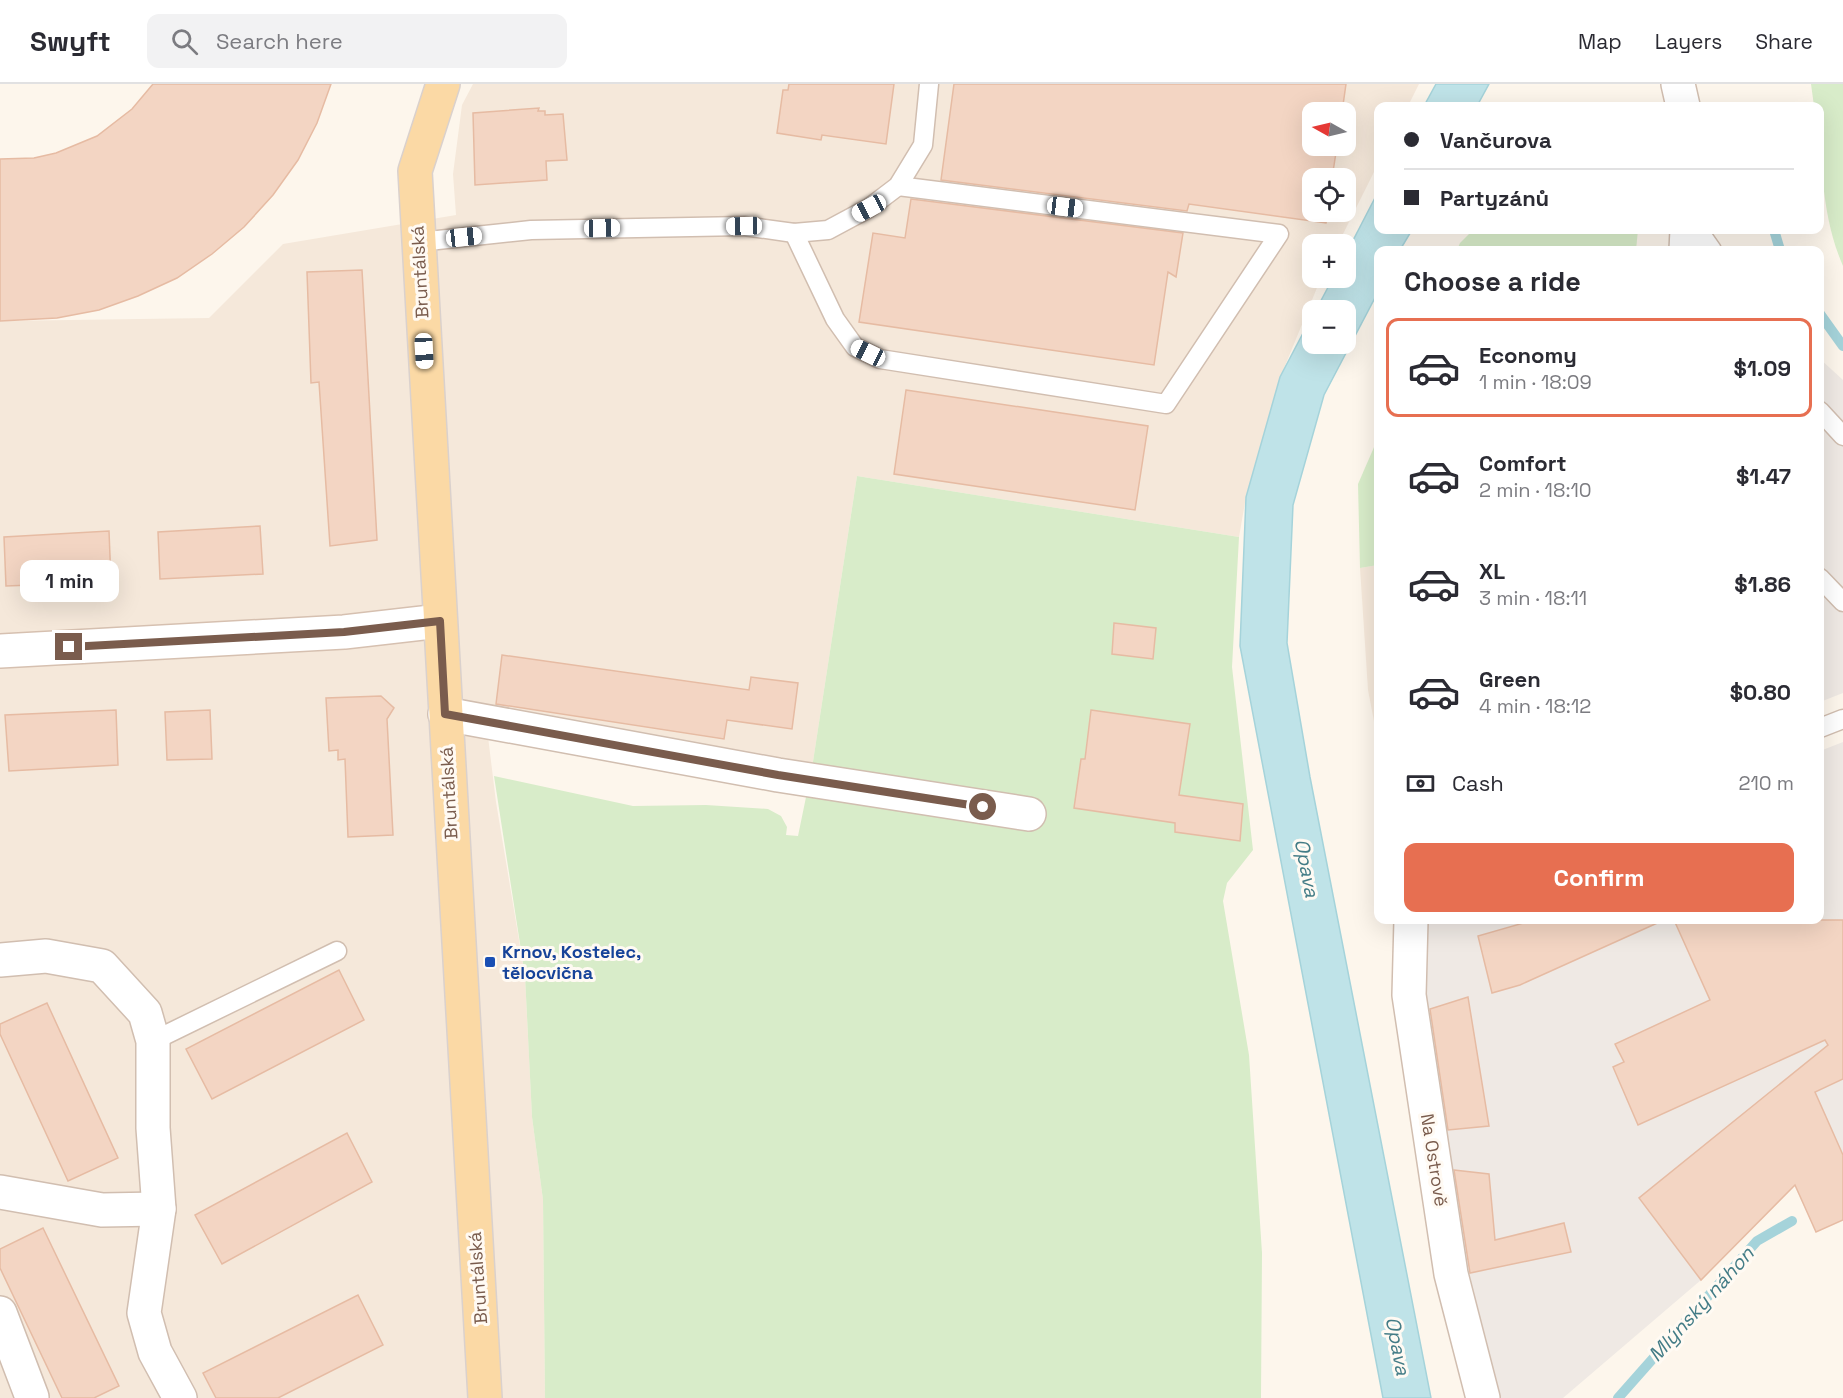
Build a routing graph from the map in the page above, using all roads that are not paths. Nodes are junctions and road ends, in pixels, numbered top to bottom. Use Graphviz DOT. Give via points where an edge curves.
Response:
graph roads {
  1 [pos="443,84"];
  2 [pos="929,84"];
  3 [pos="1678,84"];
  4 [pos="1682,102"];
  5 [pos="898,186"];
  6 [pos="794,233"];
  7 [pos="419,242"];
  8 [pos="1824,415"];
  9 [pos="1843,436"];
  10 [pos="1824,582"];
  11 [pos="1843,602"];
  12 [pos="440,621"];
  13 [pos="0,651"];
  14 [pos="445,714"];
  15 [pos="1843,719"];
  16 [pos="1824,726"];
  17 [pos="1029,814"];
  18 [pos="1411,924"];
  19 [pos="337,951"];
  20 [pos="0,960"];
  21 [pos="153,1041"];
  22 [pos="0,1192"];
  23 [pos="159,1209"];
  24 [pos="0,1313"];
  25 [pos="32,1397"];
  26 [pos="180,1398"];
  27 [pos="485,1398"];
  28 [pos="1483,1398"];
  1 -- 7 [label="main road, Bruntálská" via="415,171"];
  2 -- 5 [label="lane" via="923,145"];
  3 -- 4 [label="street"];
  5 -- 6 [label="lane" via="869,208 828,230"];
  5 -- 6 [label="lane" via="1279,234 1166,404 880,359 855,347 835,319"];
  6 -- 7 [label="lane" via="744,226 543,230"];
  7 -- 12 [label="main road, Bruntálská"];
  8 -- 9 [label="lane"];
  10 -- 11 [label="lane"];
  12 -- 13 [label="street" via="344,632"];
  12 -- 14 [label="main road, Bruntálská"];
  14 -- 17 [label="street" via="778,775"];
  14 -- 27 [label="main road, Bruntálská"];
  15 -- 16 [label="lane"];
  18 -- 28 [label="street, Na Ostrově" via="1408,995 1451,1274"];
  19 -- 21 [label="lane"];
  20 -- 21 [label="street" via="46,956 102,966 145,1013"];
  21 -- 23 [label="street" via="153,1128"];
  22 -- 23 [label="street" via="102,1210"];
  23 -- 26 [label="street" via="144,1313 155,1352"];
  24 -- 25 [label="street"];
}
